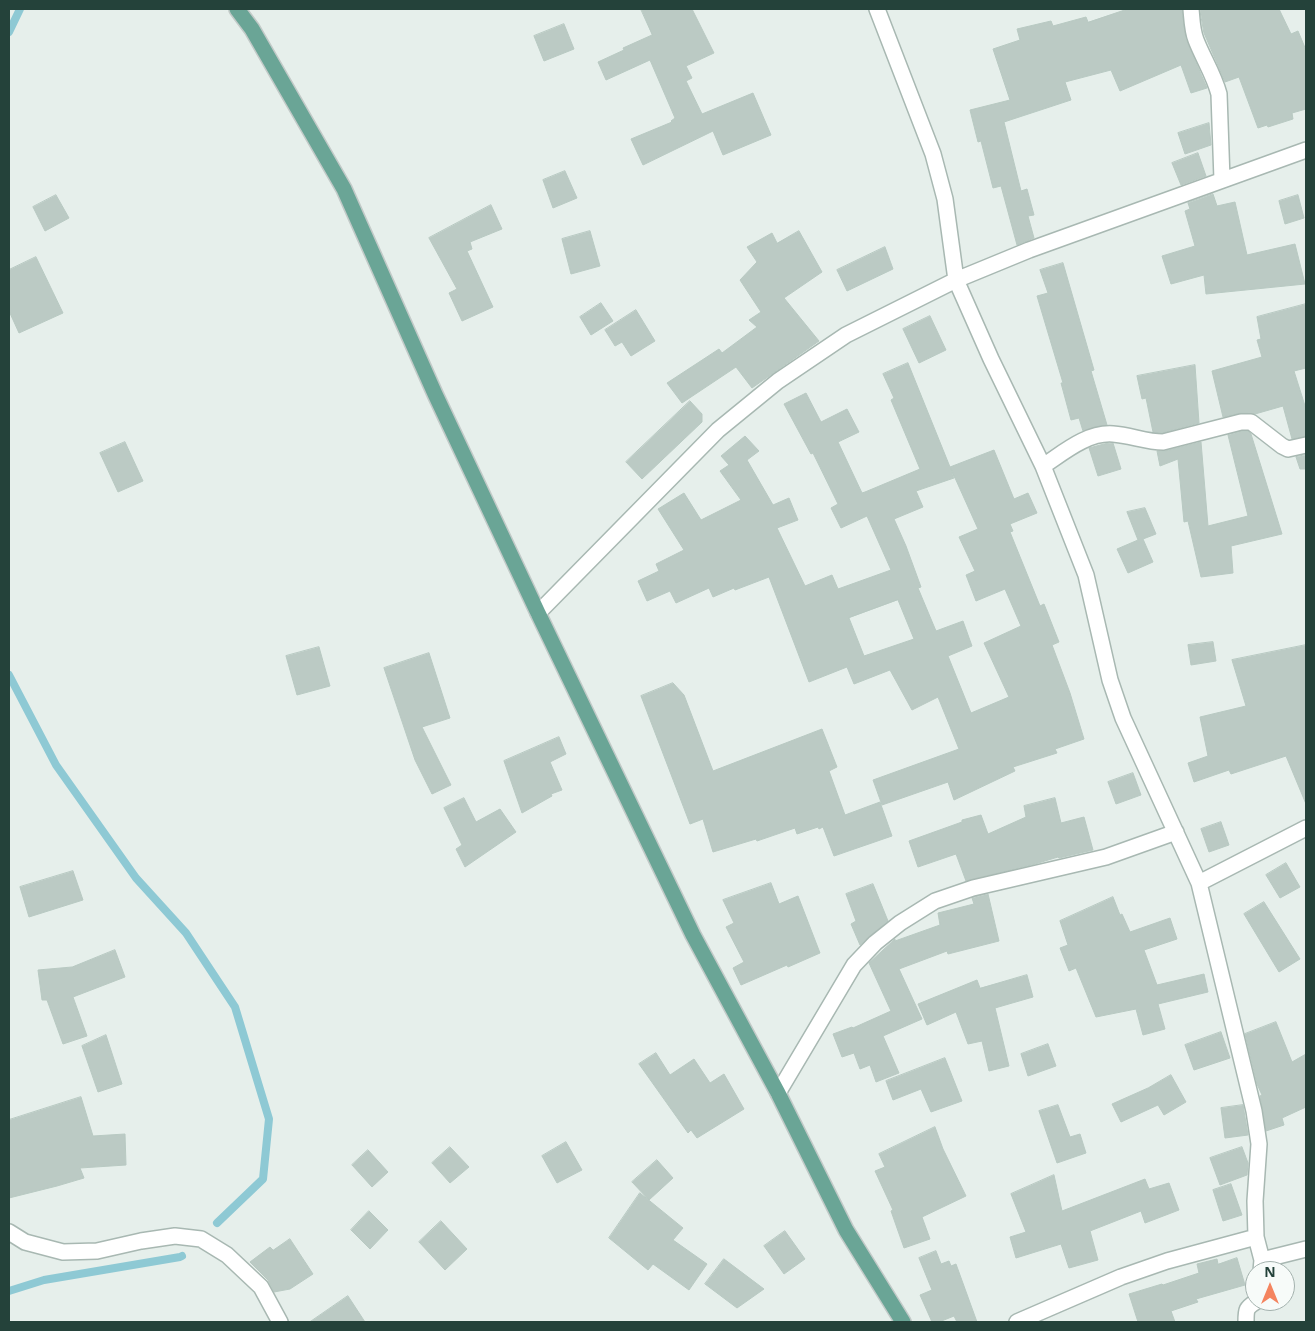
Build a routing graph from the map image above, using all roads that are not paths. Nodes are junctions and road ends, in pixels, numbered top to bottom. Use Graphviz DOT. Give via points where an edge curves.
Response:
graph roads {
  1 [pos="237,9"];
  2 [pos="877,9"];
  3 [pos="1191,9"];
  4 [pos="1306,150"];
  5 [pos="1222,180"];
  6 [pos="956,280"];
  7 [pos="1306,445"];
  8 [pos="1043,466"];
  9 [pos="538,613"];
  10 [pos="1306,828"];
  11 [pos="1176,832"];
  12 [pos="1199,883"];
  13 [pos="778,1093"];
  14 [pos="9,1232"];
  15 [pos="1256,1236"];
  16 [pos="1306,1249"];
  17 [pos="1260,1261"];
  18 [pos="1274,1261"];
  19 [pos="280,1322"];
  20 [pos="903,1322"];
  21 [pos="1017,1322"];
  1 -- 9 [label="main road" via="252,29 344,189 435,394"];
  2 -- 6 [label="street" via="933,154 945,199"];
  3 -- 5 [label="street" via="1196,40 1219,94"];
  4 -- 5 [label="street"];
  5 -- 6 [label="street"];
  6 -- 8 [label="street"];
  6 -- 9 [label="street" via="846,335 771,387 718,430"];
  7 -- 8 [label="street" via="1288,449 1251,422 1241,422 1163,442 1112,434 1093,437"];
  8 -- 11 [label="street" via="1086,575 1110,680 1123,718"];
  9 -- 13 [label="main road" via="693,936"];
  10 -- 12 [label="street"];
  11 -- 12 [label="street"];
  11 -- 13 [label="street" via="1106,857 973,888 936,901 900,923 854,965"];
  12 -- 15 [label="street" via="1254,1111 1259,1144"];
  13 -- 20 [label="main road" via="846,1230"];
  14 -- 19 [label="street" via="25,1242 63,1252 97,1251 175,1236 201,1239 227,1255 261,1287"];
  15 -- 17 [label="street"];
  15 -- 21 [label="street" via="1121,1277"];
  16 -- 18 [label="street"];
}
